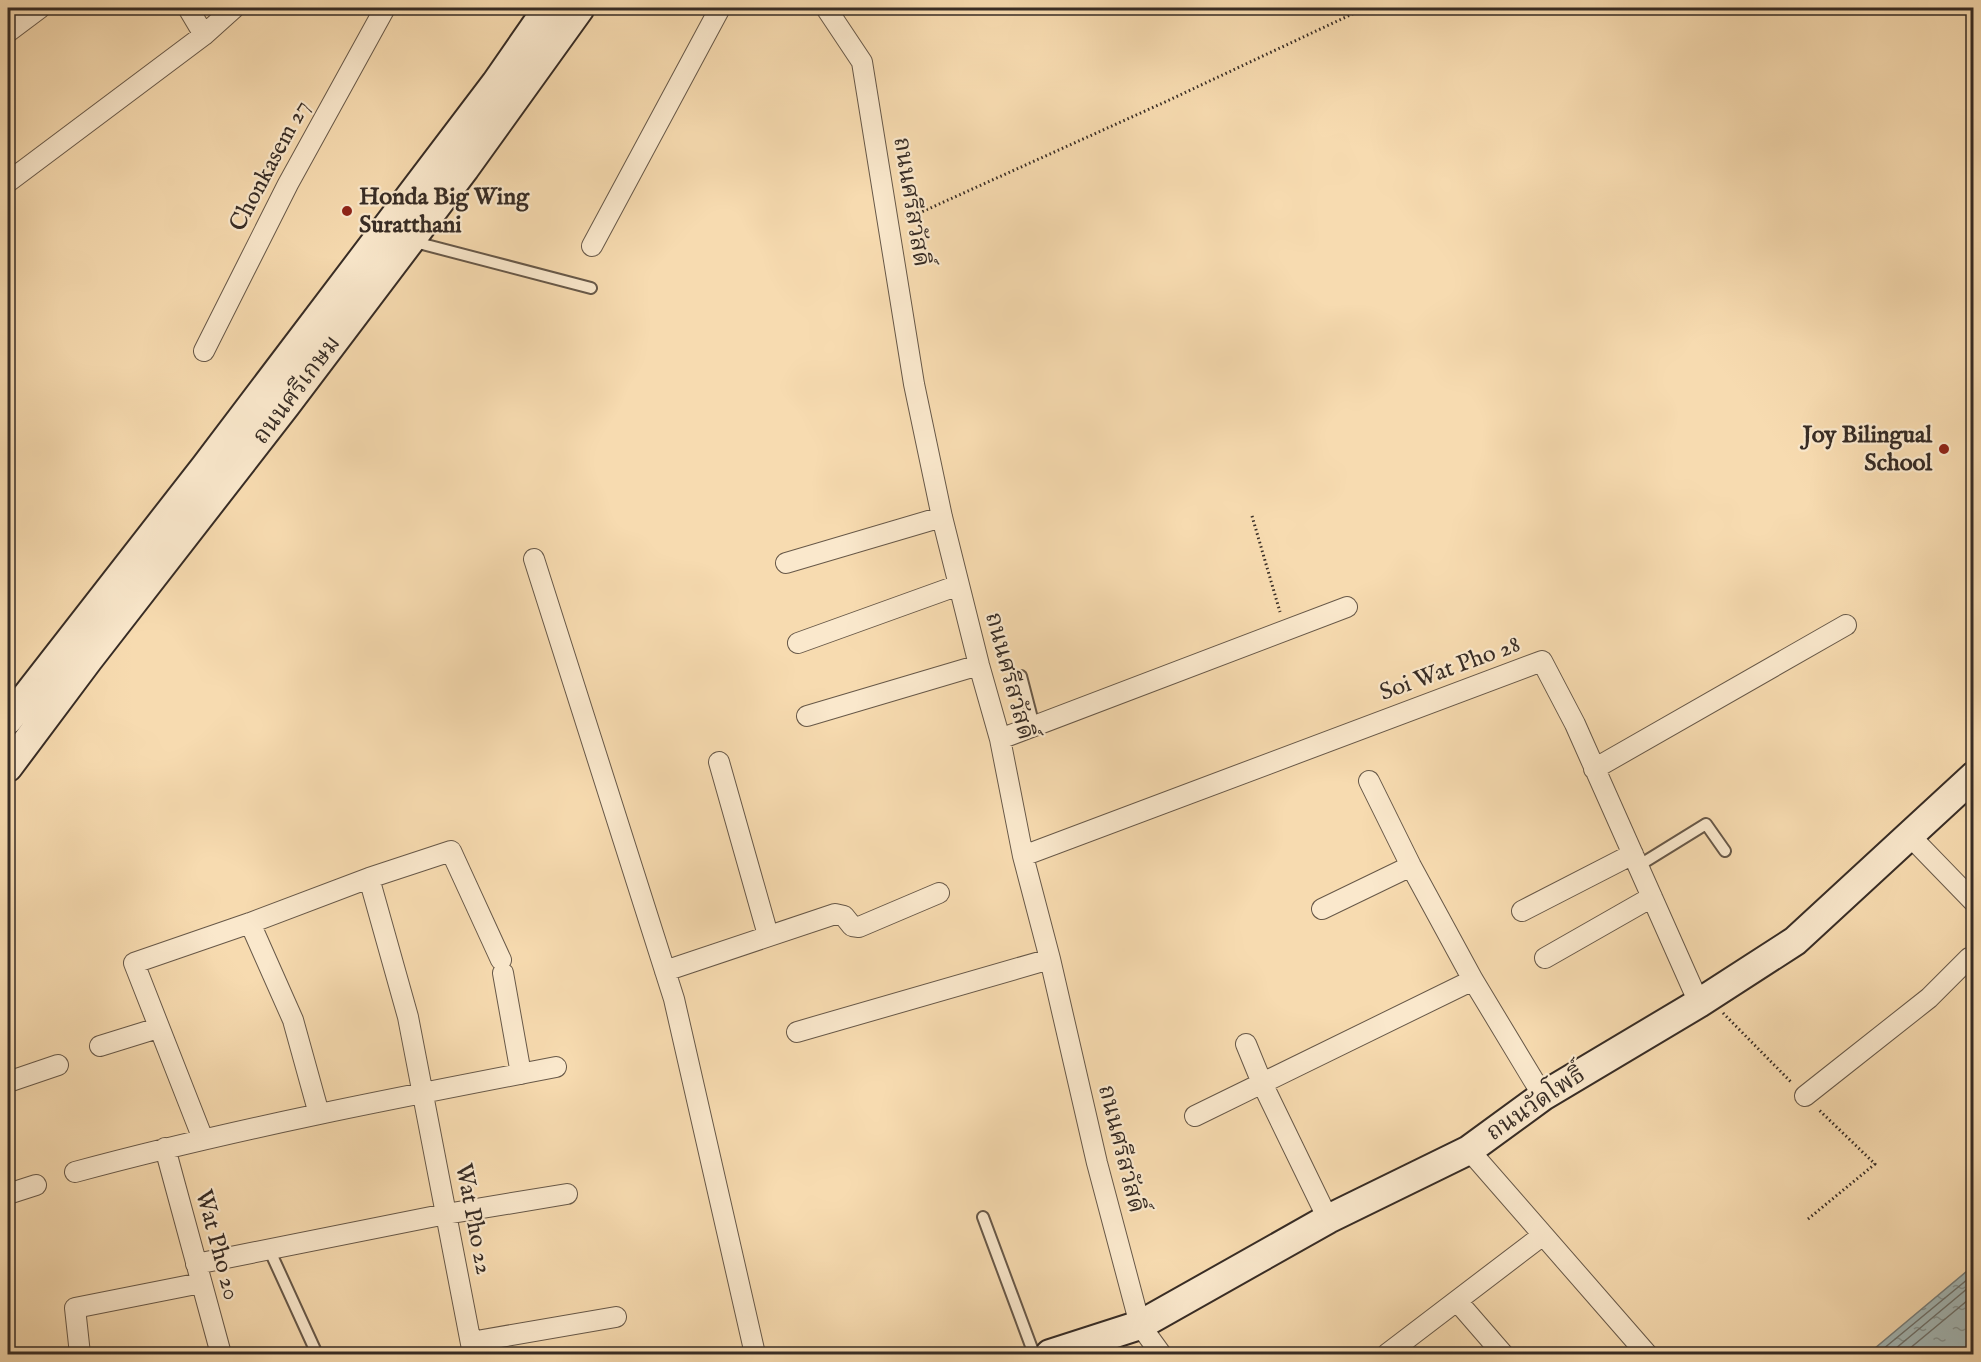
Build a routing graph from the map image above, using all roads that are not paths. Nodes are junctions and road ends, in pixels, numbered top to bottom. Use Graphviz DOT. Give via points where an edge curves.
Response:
graph roads {
  1 [pos="40,8"];
  2 [pos="188,8"];
  3 [pos="234,8"];
  4 [pos="385,8"];
  5 [pos="548,8"];
  6 [pos="580,8"];
  7 [pos="720,8"];
  8 [pos="826,8"];
  9 [pos="8,32"];
  10 [pos="204,35"];
  11 [pos="8,182"];
  12 [pos="410,241"];
  13 [pos="592,246"];
  14 [pos="591,288"];
  15 [pos="204,351"];
  16 [pos="275,397"];
  17 [pos="942,517"];
  18 [pos="534,559"];
  19 [pos="786,563"];
  20 [pos="959,585"];
  21 [pos="1347,607"];
  22 [pos="1845,625"];
  23 [pos="798,643"];
  24 [pos="979,665"];
  25 [pos="1021,676"];
  26 [pos="807,716"];
  27 [pos="8,720"];
  28 [pos="1034,726"];
  29 [pos="1000,739"];
  30 [pos="719,762"];
  31 [pos="8,767"];
  32 [pos="1594,769"];
  33 [pos="1974,776"];
  34 [pos="1369,782"];
  35 [pos="1910,836"];
  36 [pos="1725,851"];
  37 [pos="1023,856"];
  38 [pos="1636,860"];
  39 [pos="1411,866"];
  40 [pos="369,878"];
  41 [pos="939,893"];
  42 [pos="1652,897"];
  43 [pos="1974,902"];
  44 [pos="1322,909"];
  45 [pos="1522,911"];
  46 [pos="250,923"];
  47 [pos="768,935"];
  48 [pos="1545,958"];
  49 [pos="1969,958"];
  50 [pos="1050,959"];
  51 [pos="665,971"];
  52 [pos="1473,980"];
  53 [pos="1699,1003"];
  54 [pos="158,1028"];
  55 [pos="797,1032"];
  56 [pos="1246,1044"];
  57 [pos="100,1046"];
  58 [pos="58,1065"];
  59 [pos="556,1067"];
  60 [pos="521,1074"];
  61 [pos="8,1082"];
  62 [pos="1262,1083"];
  63 [pos="422,1092"];
  64 [pos="1543,1096"];
  65 [pos="1805,1096"];
  66 [pos="319,1114"];
  67 [pos="1195,1116"];
  68 [pos="203,1139"];
  69 [pos="165,1148"];
  70 [pos="1469,1150"];
  71 [pos="75,1172"];
  72 [pos="36,1185"];
  73 [pos="8,1194"];
  74 [pos="567,1194"];
  75 [pos="446,1214"];
  76 [pos="983,1217"];
  77 [pos="1328,1220"];
  78 [pos="1543,1235"];
  79 [pos="269,1249"];
  80 [pos="196,1264"];
  81 [pos="201,1283"];
  82 [pos="1456,1301"];
  83 [pos="616,1317"];
  84 [pos="1140,1325"];
  85 [pos="472,1348"];
  86 [pos="80,1354"];
  87 [pos="220,1354"];
  88 [pos="317,1354"];
  89 [pos="755,1354"];
  90 [pos="1034,1354"];
  91 [pos="1050,1354"];
  92 [pos="1161,1354"];
  93 [pos="1387,1354"];
  94 [pos="1503,1354"];
  95 [pos="1647,1354"];
  1 -- 9 [label="street"];
  2 -- 10 [label="street"];
  3 -- 10 [label="street"];
  4 -- 15 [label="street, Chonkasem 27" via="288,184"];
  5 -- 16 [label="main road, ถนนศรีเกษม"];
  6 -- 12 [label="main road, ถนนศรีเกษม"];
  7 -- 13 [label="street"];
  8 -- 17 [label="street, ถนนศรีสวัสดิ์" via="862,62 914,384"];
  10 -- 11 [label="street"];
  12 -- 14 [label="lane"];
  12 -- 16 [label="main road, ถนนศรีเกษม"];
  16 -- 27 [label="main road, ถนนศรีเกษม"];
  16 -- 31 [label="main road, ถนนศรีเกษม"];
  17 -- 19 [label="street"];
  17 -- 20 [label="street, ถนนศรีสวัสดิ์"];
  18 -- 51 [label="street"];
  20 -- 23 [label="street"];
  20 -- 24 [label="street, ถนนศรีสวัสดิ์"];
  21 -- 28 [label="street"];
  22 -- 32 [label="street"];
  24 -- 26 [label="street"];
  24 -- 29 [label="street, ถนนศรีสวัสดิ์"];
  25 -- 28 [label="lane"];
  28 -- 29 [label="street"];
  29 -- 37 [label="street, ถนนศรีสวัสดิ์"];
  30 -- 47 [label="street"];
  32 -- 37 [label="street, Soi Wat Pho 28" via="1542,662"];
  32 -- 38 [label="street, Soi Wat Pho 28"];
  33 -- 35 [label="main road, ถนนวัดโพธิ์"];
  34 -- 39 [label="street"];
  35 -- 43 [label="street"];
  35 -- 53 [label="main road, ถนนวัดโพธิ์" via="1795,941"];
  36 -- 38 [label="lane" via="1707,824"];
  37 -- 50 [label="street, ถนนศรีสวัสดิ์"];
  38 -- 42 [label="street, Soi Wat Pho 28"];
  38 -- 45 [label="street"];
  39 -- 44 [label="street"];
  39 -- 52 [label="street"];
  40 -- 46 [label="street"];
  40 -- 60 [label="street" via="452,851 502,967"];
  40 -- 63 [label="street, Wat Pho 22" via="408,1017"];
  41 -- 47 [label="street" via="859,927 835,914"];
  42 -- 48 [label="street"];
  42 -- 53 [label="street, Soi Wat Pho 28"];
  46 -- 54 [label="street" via="134,963"];
  46 -- 66 [label="street" via="292,1020"];
  47 -- 51 [label="street"];
  49 -- 65 [label="street" via="1929,998"];
  50 -- 55 [label="street"];
  50 -- 84 [label="street, ถนนศรีสวัสดิ์" via="1097,1163"];
  51 -- 89 [label="street"];
  52 -- 62 [label="street"];
  52 -- 64 [label="street"];
  53 -- 64 [label="main road, ถนนวัดโพธิ์"];
  54 -- 57 [label="street"];
  54 -- 68 [label="street"];
  56 -- 62 [label="street"];
  58 -- 61 [label="street"];
  59 -- 60 [label="street"];
  60 -- 63 [label="street"];
  62 -- 67 [label="street"];
  62 -- 77 [label="street"];
  63 -- 66 [label="street"];
  63 -- 75 [label="street, Wat Pho 22"];
  64 -- 70 [label="main road, ถนนวัดโพธิ์"];
  66 -- 68 [label="street"];
  68 -- 69 [label="street"];
  69 -- 71 [label="street"];
  69 -- 80 [label="street, Wat Pho 20"];
  70 -- 77 [label="main road, ถนนวัดโพธิ์"];
  70 -- 78 [label="street"];
  72 -- 73 [label="street"];
  74 -- 75 [label="street"];
  75 -- 79 [label="street"];
  75 -- 85 [label="street, Wat Pho 22"];
  76 -- 90 [label="lane"];
  77 -- 84 [label="main road, ถนนวัดโพธิ์"];
  78 -- 82 [label="street"];
  78 -- 95 [label="street"];
  79 -- 80 [label="street"];
  79 -- 88 [label="lane"];
  80 -- 81 [label="street, Wat Pho 20"];
  81 -- 86 [label="street" via="75,1308"];
  81 -- 87 [label="street, Wat Pho 20"];
  82 -- 93 [label="street"];
  82 -- 94 [label="street"];
  83 -- 85 [label="street"];
  84 -- 91 [label="main road, ถนนวัดโพธิ์"];
  84 -- 92 [label="street, ถนนศรีสวัสดิ์"];
}
